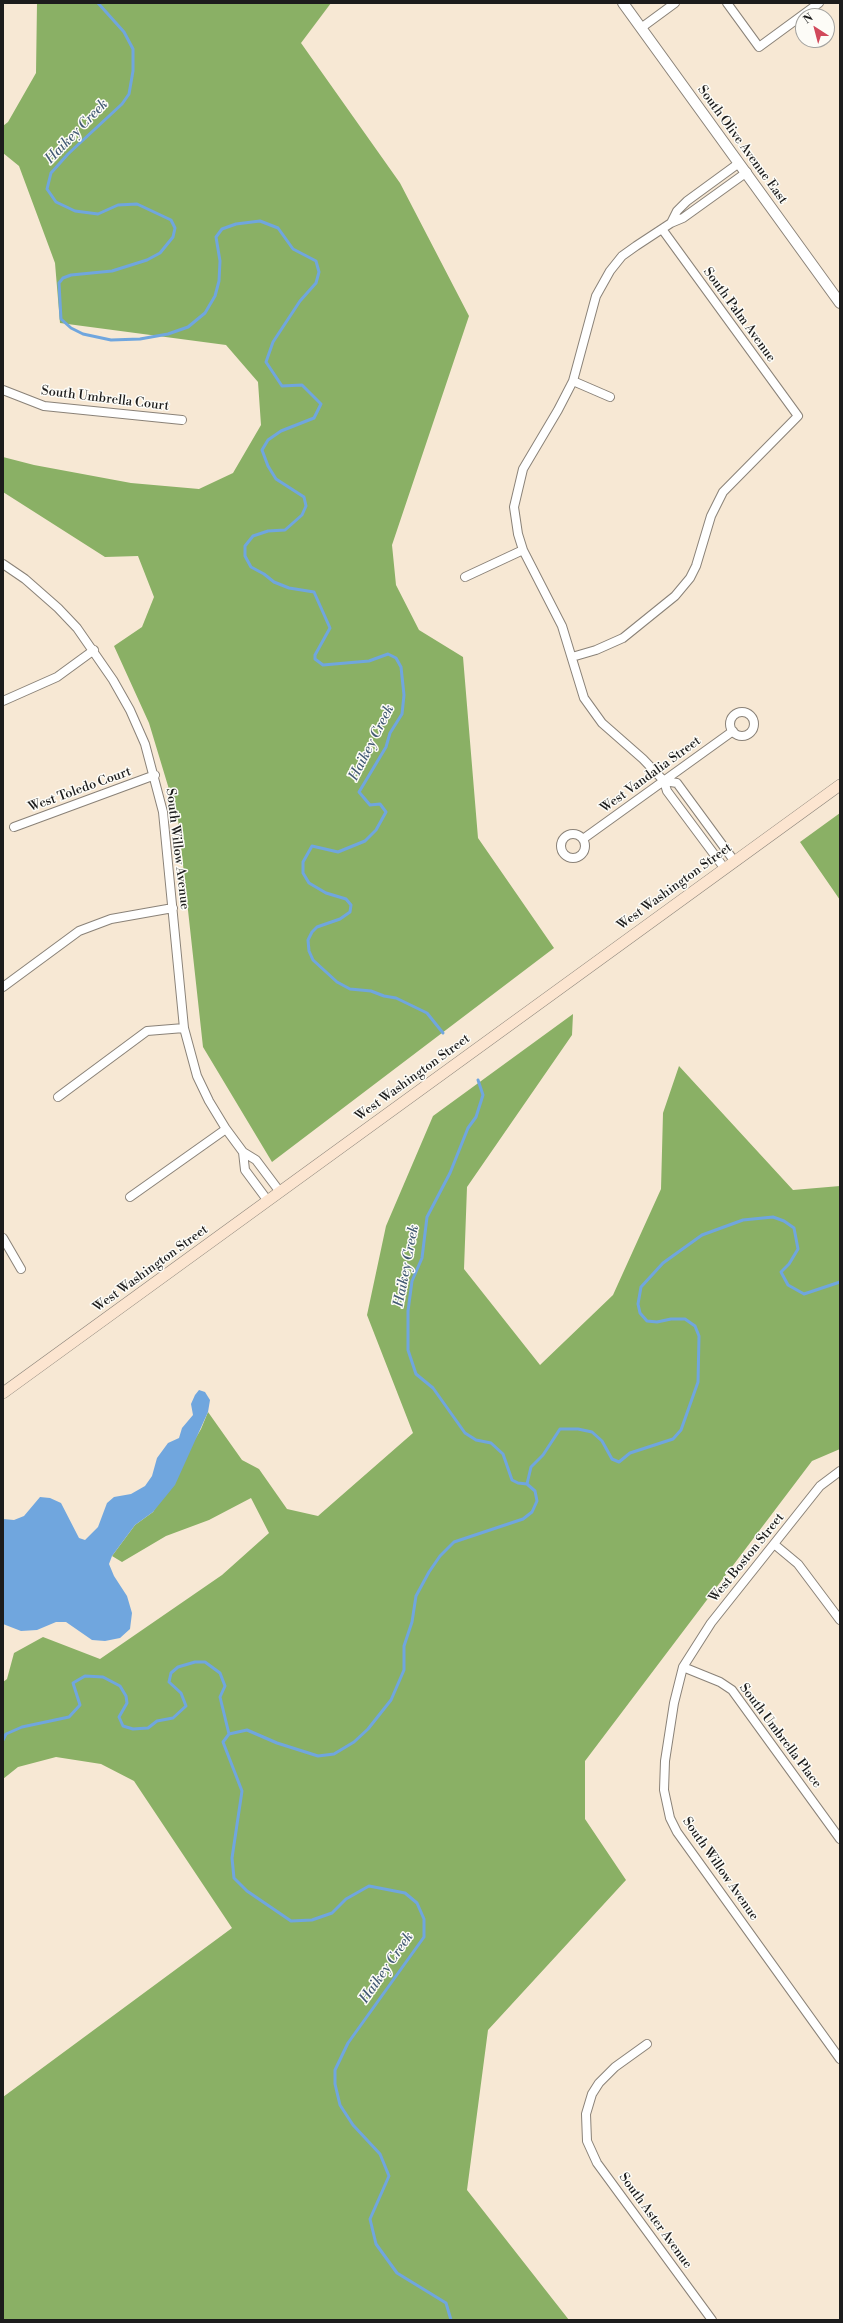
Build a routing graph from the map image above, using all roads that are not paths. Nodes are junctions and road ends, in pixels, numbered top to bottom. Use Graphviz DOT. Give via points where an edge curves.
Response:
graph roads {
  1 [pos="623,3"];
  2 [pos="675,3"];
  3 [pos="727,3"];
  4 [pos="819,3"];
  5 [pos="641,28"];
  6 [pos="739,163"];
  7 [pos="747,172"];
  8 [pos="671,223"];
  9 [pos="662,229"];
  10 [pos="840,303"];
  11 [pos="572,381"];
  12 [pos="3,390"];
  13 [pos="610,397"];
  14 [pos="182,420"];
  15 [pos="524,550"];
  16 [pos="3,564"];
  17 [pos="465,577"];
  18 [pos="94,650"];
  19 [pos="572,657"];
  20 [pos="3,701"];
  21 [pos="733,731"];
  22 [pos="155,776"];
  23 [pos="664,781"];
  24 [pos="840,785"];
  25 [pos="14,827"];
  26 [pos="583,839"];
  27 [pos="735,862"];
  28 [pos="725,868"];
  29 [pos="173,908"];
  30 [pos="3,986"];
  31 [pos="184,1028"];
  32 [pos="58,1097"];
  33 [pos="226,1129"];
  34 [pos="243,1152"];
  35 [pos="280,1192"];
  36 [pos="130,1197"];
  37 [pos="268,1201"];
  38 [pos="3,1238"];
  39 [pos="21,1270"];
  40 [pos="3,1393"];
  41 [pos="840,1471"];
  42 [pos="774,1544"];
  43 [pos="840,1620"];
  44 [pos="683,1668"];
  45 [pos="840,1839"];
  46 [pos="647,2044"];
  47 [pos="840,2059"];
  48 [pos="712,2320"];
  1 -- 5 [label="street, South Olive Avenue East"];
  2 -- 5 [label="street"];
  3 -- 4 [label="street" via="759,47"];
  5 -- 6 [label="street, South Olive Avenue East"];
  6 -- 7 [label="street, South Olive Avenue East"];
  6 -- 8 [label="street" via="687,201 677,211"];
  7 -- 8 [label="street" via="683,218"];
  7 -- 10 [label="street, South Olive Avenue East"];
  8 -- 9 [label="street"];
  9 -- 11 [label="street" via="622,256 603,281 596,296"];
  9 -- 19 [label="street, South Palm Avenue" via="798,416 723,492 711,516 696,566 675,596 623,638"];
  11 -- 13 [label="street"];
  11 -- 15 [label="street" via="558,410 530,455 518,482 514,507 518,534"];
  12 -- 14 [label="street, South Umbrella Court" via="44,406"];
  15 -- 17 [label="street"];
  15 -- 19 [label="street" via="555,609"];
  16 -- 18 [label="street, South Willow Avenue" via="25,579 58,608"];
  18 -- 20 [label="street" via="57,677"];
  18 -- 22 [label="street, South Willow Avenue" via="130,710"];
  19 -- 23 [label="street" via="584,698 602,723"];
  21 -- 23 [label="street, West Vandalia Street"];
  22 -- 25 [label="street, West Toledo Court"];
  22 -- 29 [label="street, South Willow Avenue" via="163,812"];
  23 -- 26 [label="street, West Vandalia Street"];
  23 -- 27 [label="street" via="677,783"];
  23 -- 28 [label="street" via="667,791"];
  24 -- 27 [label="main road, West Washington Street"];
  27 -- 28 [label="main road, West Washington Street"];
  28 -- 35 [label="main road, West Washington Street"];
  29 -- 30 [label="street" via="111,919 79,931"];
  29 -- 31 [label="street, South Willow Avenue"];
  31 -- 32 [label="street" via="147,1031"];
  31 -- 33 [label="street, South Willow Avenue" via="197,1076"];
  33 -- 34 [label="street, South Willow Avenue"];
  33 -- 36 [label="street"];
  34 -- 35 [label="street, South Willow Avenue" via="256,1160"];
  34 -- 37 [label="street, South Willow Avenue" via="245,1170"];
  35 -- 37 [label="main road, West Washington Street"];
  37 -- 40 [label="main road, West Washington Street"];
  38 -- 39 [label="street"];
  41 -- 42 [label="street, West Boston Street" via="820,1486"];
  42 -- 43 [label="street" via="798,1564"];
  42 -- 44 [label="street, West Boston Street" via="711,1623"];
  44 -- 45 [label="street, South Umbrella Place" via="720,1682 732,1690"];
  44 -- 47 [label="street, South Willow Avenue" via="674,1703 664,1776 670,1818 677,1832"];
  46 -- 48 [label="street, South Aster Avenue" via="615,2067 599,2083 588,2105 586,2132 597,2163"];
}
